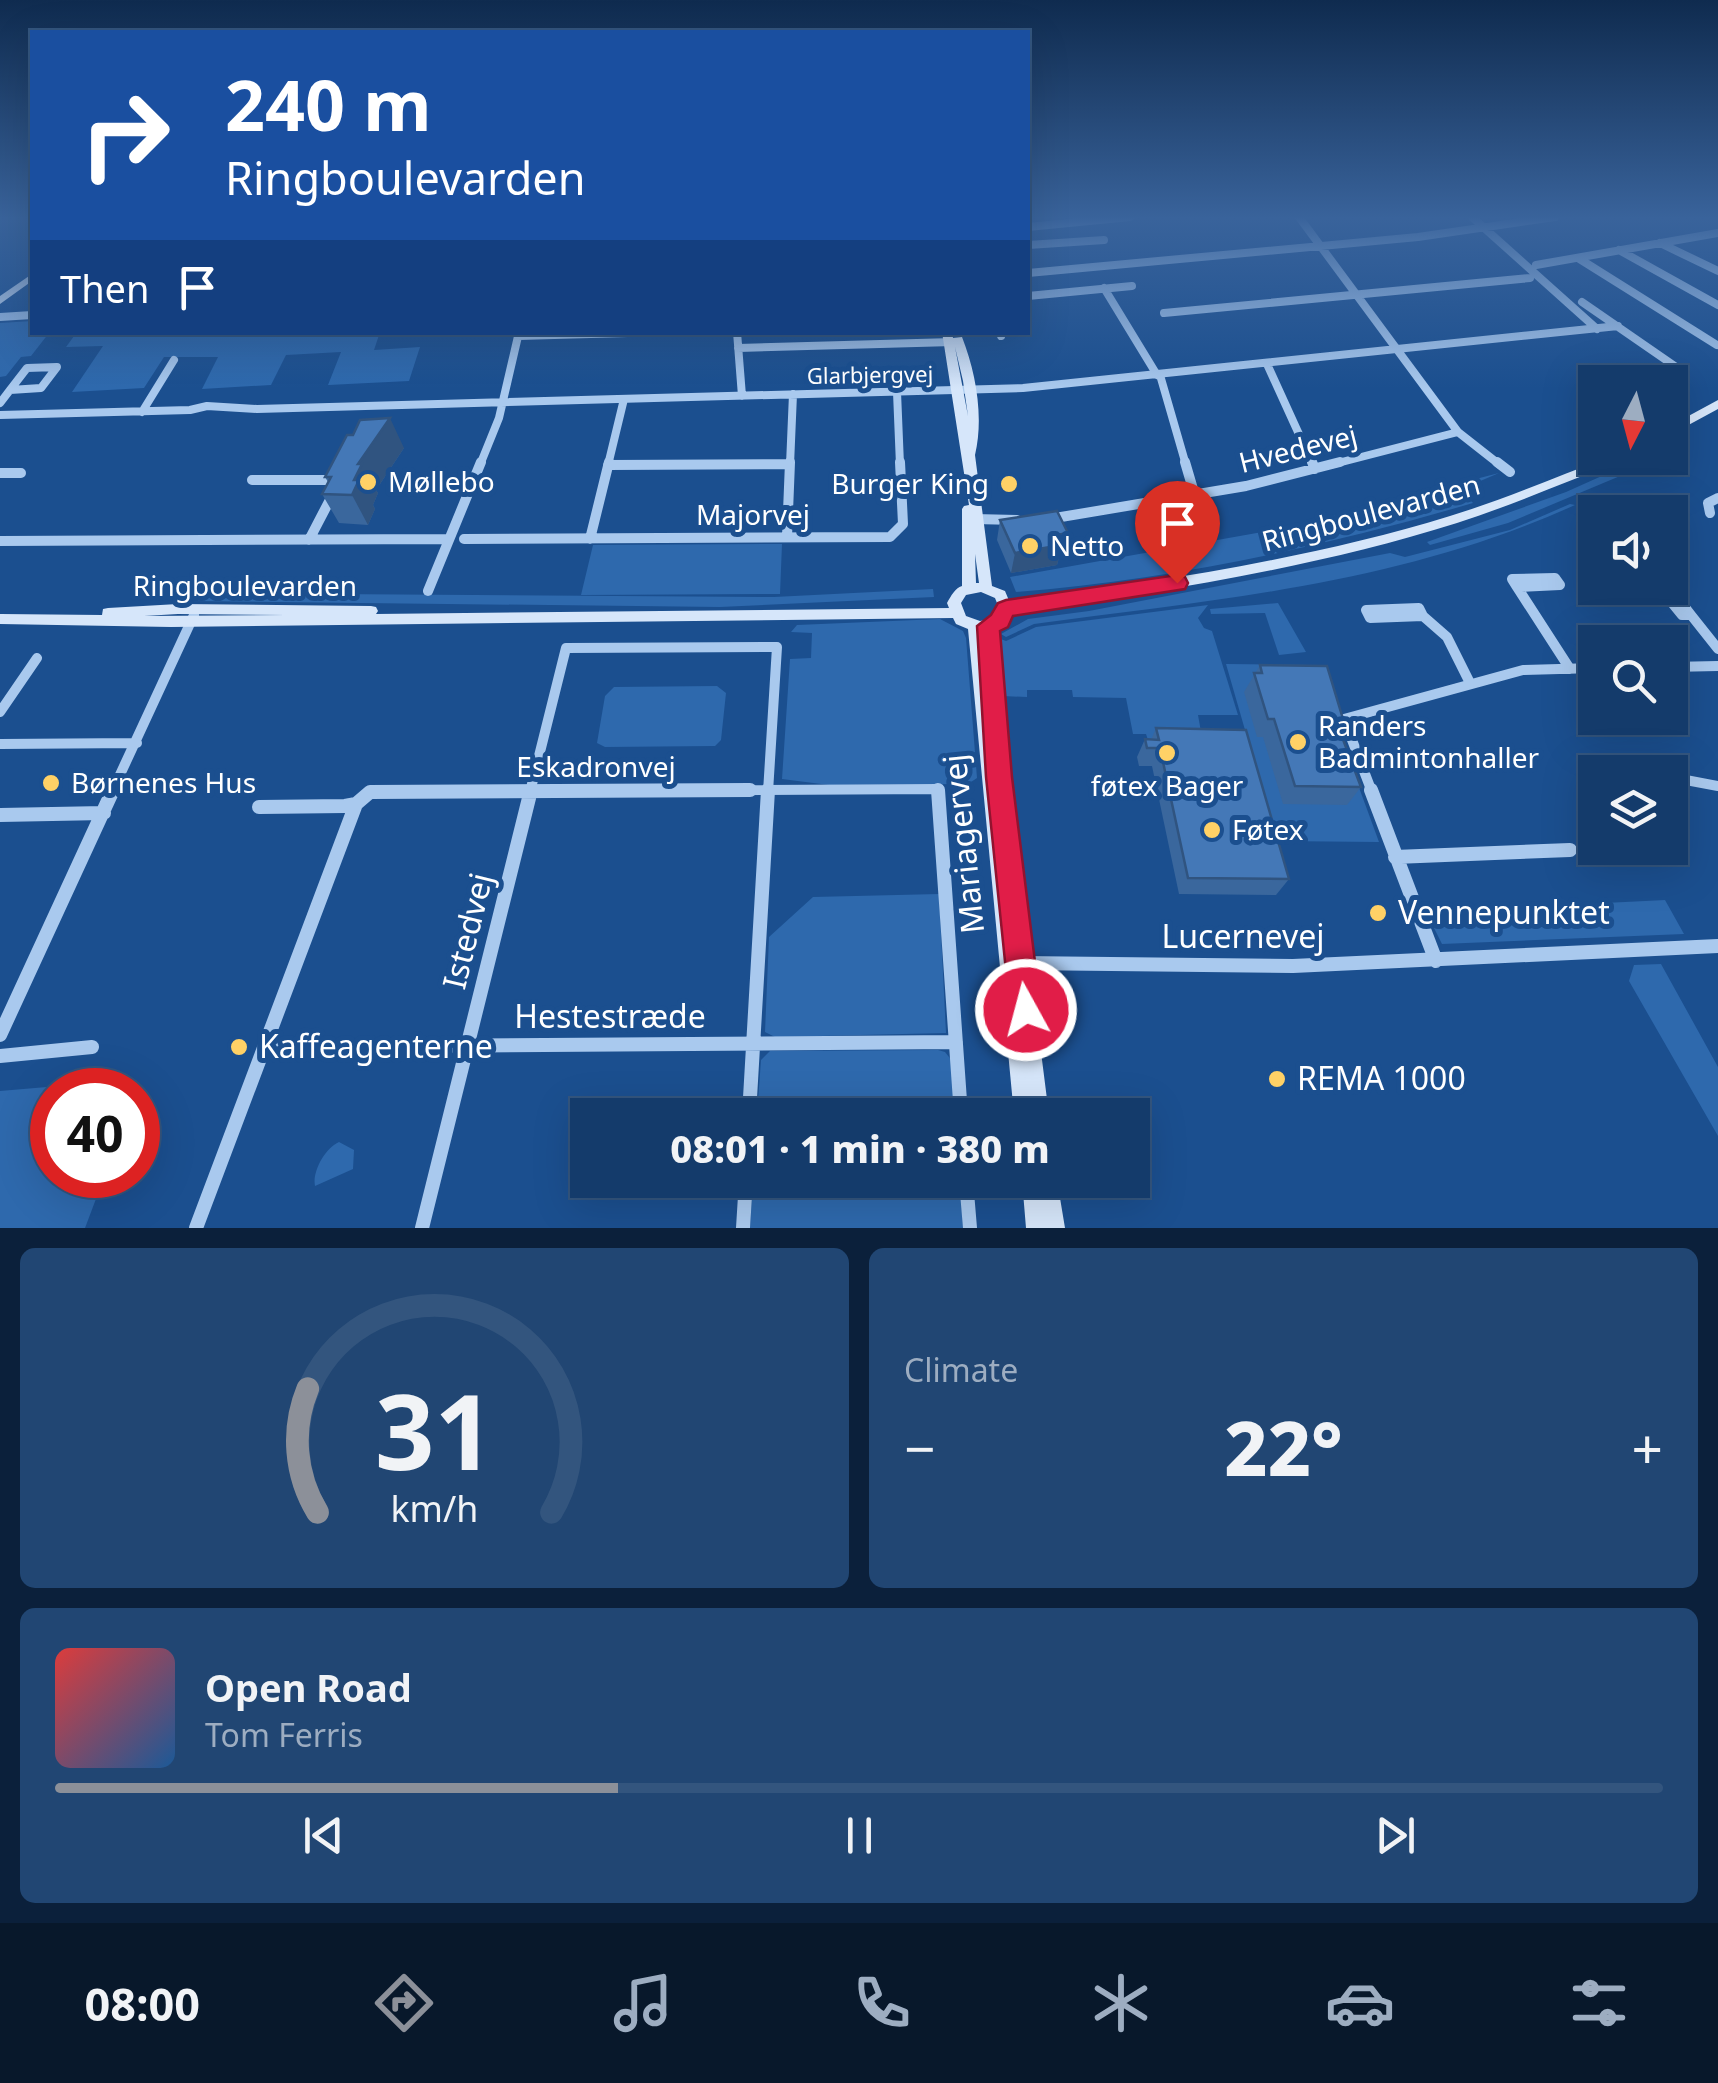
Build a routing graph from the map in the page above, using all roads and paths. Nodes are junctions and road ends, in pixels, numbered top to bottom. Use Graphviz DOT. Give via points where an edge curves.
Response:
graph roads {
  1 [pos="1342,274"];
  2 [pos="1536,274"];
  3 [pos="1603,274"];
  4 [pos="1663,274"];
  5 [pos="30,278"];
  6 [pos="1530,278"];
  7 [pos="1132,286"];
  8 [pos="1104,288"];
  9 [pos="1356,294"];
  10 [pos="1030,296"];
  11 [pos="0,301"];
  12 [pos="1582,302"];
  13 [pos="1718,305"];
  14 [pos="1164,313"];
  15 [pos="30,315"];
  16 [pos="0,317"];
  17 [pos="1618,326"];
  18 [pos="1598,329"];
  19 [pos="519,335"];
  20 [pos="737,335"];
  21 [pos="953,337"];
  22 [pos="1717,345"];
  23 [pos="738,348"];
  24 [pos="1397,350"];
  25 [pos="174,360"];
  26 [pos="1268,364"];
  27 [pos="1673,365"];
  28 [pos="1159,375"];
  29 [pos="10,390"];
  30 [pos="963,390"];
  31 [pos="897,392"];
  32 [pos="793,394"];
  33 [pos="742,396"];
  34 [pos="624,399"];
  35 [pos="504,402"];
  36 [pos="0,404"];
  37 [pos="1718,404"];
  38 [pos="142,412"];
  39 [pos="0,416"];
  40 [pos="1688,421"];
  41 [pos="1458,432"];
  42 [pos="790,464"];
  43 [pos="608,465"];
  44 [pos="1315,468"];
  45 [pos="1510,472"];
  46 [pos="0,473"];
  47 [pos="21,473"];
  48 [pos="1578,474"];
  49 [pos="252,480"];
  50 [pos="1195,496"];
  51 [pos="1718,498"];
  52 [pos="1710,513"];
  53 [pos="973,519"];
  54 [pos="787,537"];
  55 [pos="449,539"];
  56 [pos="464,539"];
  57 [pos="590,539"];
  58 [pos="309,540"];
  59 [pos="0,541"];
  60 [pos="1517,587"];
  61 [pos="969,588"];
  62 [pos="986,588"];
  63 [pos="428,591"];
  64 [pos="1004,604"];
  65 [pos="1674,605"];
  66 [pos="1685,605"];
  67 [pos="954,608"];
  68 [pos="1691,615"];
  69 [pos="194,616"];
  70 [pos="1423,616"];
  71 [pos="0,619"];
  72 [pos="981,626"];
  73 [pos="1718,649"];
  74 [pos="37,658"];
  75 [pos="1570,668"];
  76 [pos="1578,668"];
  77 [pos="1688,668"];
  78 [pos="1716,669"];
  79 [pos="1470,683"];
  80 [pos="0,712"];
  81 [pos="0,744"];
  82 [pos="138,744"];
  83 [pos="1688,780"];
  84 [pos="1718,786"];
  85 [pos="768,791"];
  86 [pos="530,792"];
  87 [pos="356,804"];
  88 [pos="259,807"];
  89 [pos="104,813"];
  90 [pos="0,815"];
  91 [pos="1570,850"];
  92 [pos="1395,857"];
  93 [pos="1718,946"];
  94 [pos="1436,961"];
  95 [pos="1013,963"];
  96 [pos="0,1035"];
  97 [pos="956,1042"];
  98 [pos="754,1043"];
  99 [pos="468,1045"];
  100 [pos="92,1047"];
  101 [pos="265,1047"];
  102 [pos="0,1056"];
  103 [pos="750,1098"];
  104 [pos="961,1098"];
  105 [pos="1023,1098"];
  106 [pos="1036,1098"];
  107 [pos="745,1198"];
  108 [pos="968,1198"];
  109 [pos="1034,1198"];
  110 [pos="1050,1198"];
  111 [pos="196,1228"];
  112 [pos="422,1228"];
  113 [pos="743,1228"];
  114 [pos="970,1228"];
  115 [pos="1038,1228"];
  116 [pos="1054,1228"];
  1 -- 9 [label="street"];
  2 -- 18 [label="street"];
  3 -- 22 [label="street"];
  4 -- 13 [label="street"];
  5 -- 11 [label="main road"];
  6 -- 9 [label="street"];
  7 -- 8 [label="street"];
  8 -- 10 [label="street"];
  8 -- 28 [label="street"];
  9 -- 14 [label="street"];
  9 -- 24 [label="street"];
  12 -- 17 [label="street"];
  15 -- 16 [label="street"];
  17 -- 18 [label="street, Glarbjergvej"];
  17 -- 27 [label="street"];
  18 -- 24 [label="street, Glarbjergvej"];
  19 -- 35 [label="street"];
  20 -- 23 [label="street"];
  21 -- 23 [label="street"];
  21 -- 30 [label="main road"];
  23 -- 33 [label="street"];
  24 -- 26 [label="street, Glarbjergvej"];
  24 -- 41 [label="street"];
  25 -- 38 [label="street"];
  26 -- 28 [label="street, Glarbjergvej"];
  26 -- 44 [label="street"];
  28 -- 30 [label="street, Glarbjergvej"];
  28 -- 50 [label="street"];
  29 -- 29 [label="street" via="41,388 57,367 26,368"];
  29 -- 36 [label="street"];
  30 -- 31 [label="street, Glarbjergvej"];
  30 -- 53 [label="main road"];
  31 -- 32 [label="street, Glarbjergvej"];
  31 -- 54 [label="street, Majorvej" via="902,529 890,537"];
  32 -- 33 [label="street, Glarbjergvej"];
  32 -- 42 [label="street"];
  33 -- 34 [label="street, Glarbjergvej"];
  34 -- 35 [label="street, Glarbjergvej"];
  34 -- 43 [label="street"];
  35 -- 38 [label="street, Glarbjergvej"];
  35 -- 55 [label="street"];
  37 -- 40 [label="main road"];
  38 -- 39 [label="street, Glarbjergvej"];
  41 -- 44 [label="street, Hvedevej"];
  41 -- 45 [label="street"];
  42 -- 43 [label="street"];
  42 -- 54 [label="street"];
  43 -- 57 [label="street"];
  44 -- 50 [label="street, Hvedevej"];
  46 -- 47 [label="street"];
  48 -- 64 [label="main road, Ringboulevarden" via="1367,544 1257,569"];
  49 -- 58 [label="street" via="340,480"];
  50 -- 53 [label="street, Hvedevej" via="1058,518"];
  51 -- 52 [label="street" via="1708,503"];
  53 -- 61 [label="main road"];
  53 -- 62 [label="main road"];
  54 -- 57 [label="street, Majorvej"];
  55 -- 58 [label="street"];
  55 -- 63 [label="street"];
  56 -- 57 [label="street, Majorvej"];
  58 -- 59 [label="street"];
  60 -- 75 [label="street"];
  61 -- 62 [label="main road"];
  61 -- 67 [label="main road"];
  62 -- 64 [label="main road"];
  64 -- 72 [label="main road" via="1000,621"];
  65 -- 68 [label="street"];
  66 -- 68 [label="street"];
  67 -- 69 [label="main road, Ringboulevarden"];
  67 -- 72 [label="main road"];
  68 -- 73 [label="street"];
  69 -- 71 [label="main road, Ringboulevarden"];
  69 -- 82 [label="street"];
  70 -- 79 [label="street" via="1447,637"];
  72 -- 95 [label="main road, Mariagervej"];
  74 -- 80 [label="street"];
  75 -- 76 [label="street"];
  75 -- 79 [label="street"];
  77 -- 78 [label="street"];
  79 -- 92 [label="street" via="1344,718"];
  81 -- 82 [label="street"];
  82 -- 89 [label="street"];
  83 -- 84 [label="street"];
  85 -- 86 [label="street, Eskadronvej"];
  85 -- 86 [label="street, Istedvej" via="777,648 566,648"];
  85 -- 97 [label="street, Eskadronvej" via="938,789"];
  85 -- 98 [label="street"];
  86 -- 87 [label="street, Eskadronvej" via="370,792"];
  86 -- 99 [label="street, Istedvej"];
  87 -- 88 [label="street, Eskadronvej"];
  87 -- 101 [label="street"];
  89 -- 90 [label="street"];
  89 -- 96 [label="street"];
  91 -- 92 [label="street"];
  92 -- 94 [label="street"];
  93 -- 94 [label="street, Lucernevej"];
  94 -- 95 [label="street, Lucernevej"];
  95 -- 105 [label="main road, Mariagervej"];
  95 -- 106 [label="main road, Mariagervej"];
  97 -- 98 [label="street, Hestestræde"];
  97 -- 104 [label="street"];
  98 -- 99 [label="street, Hestestræde"];
  98 -- 103 [label="street"];
  99 -- 101 [label="street, Hestestræde"];
  99 -- 112 [label="street, Istedvej"];
  100 -- 102 [label="street"];
  101 -- 111 [label="street"];
  107 -- 113 [label="street"];
  108 -- 114 [label="street"];
  109 -- 115 [label="main road"];
  110 -- 116 [label="main road"];
}
